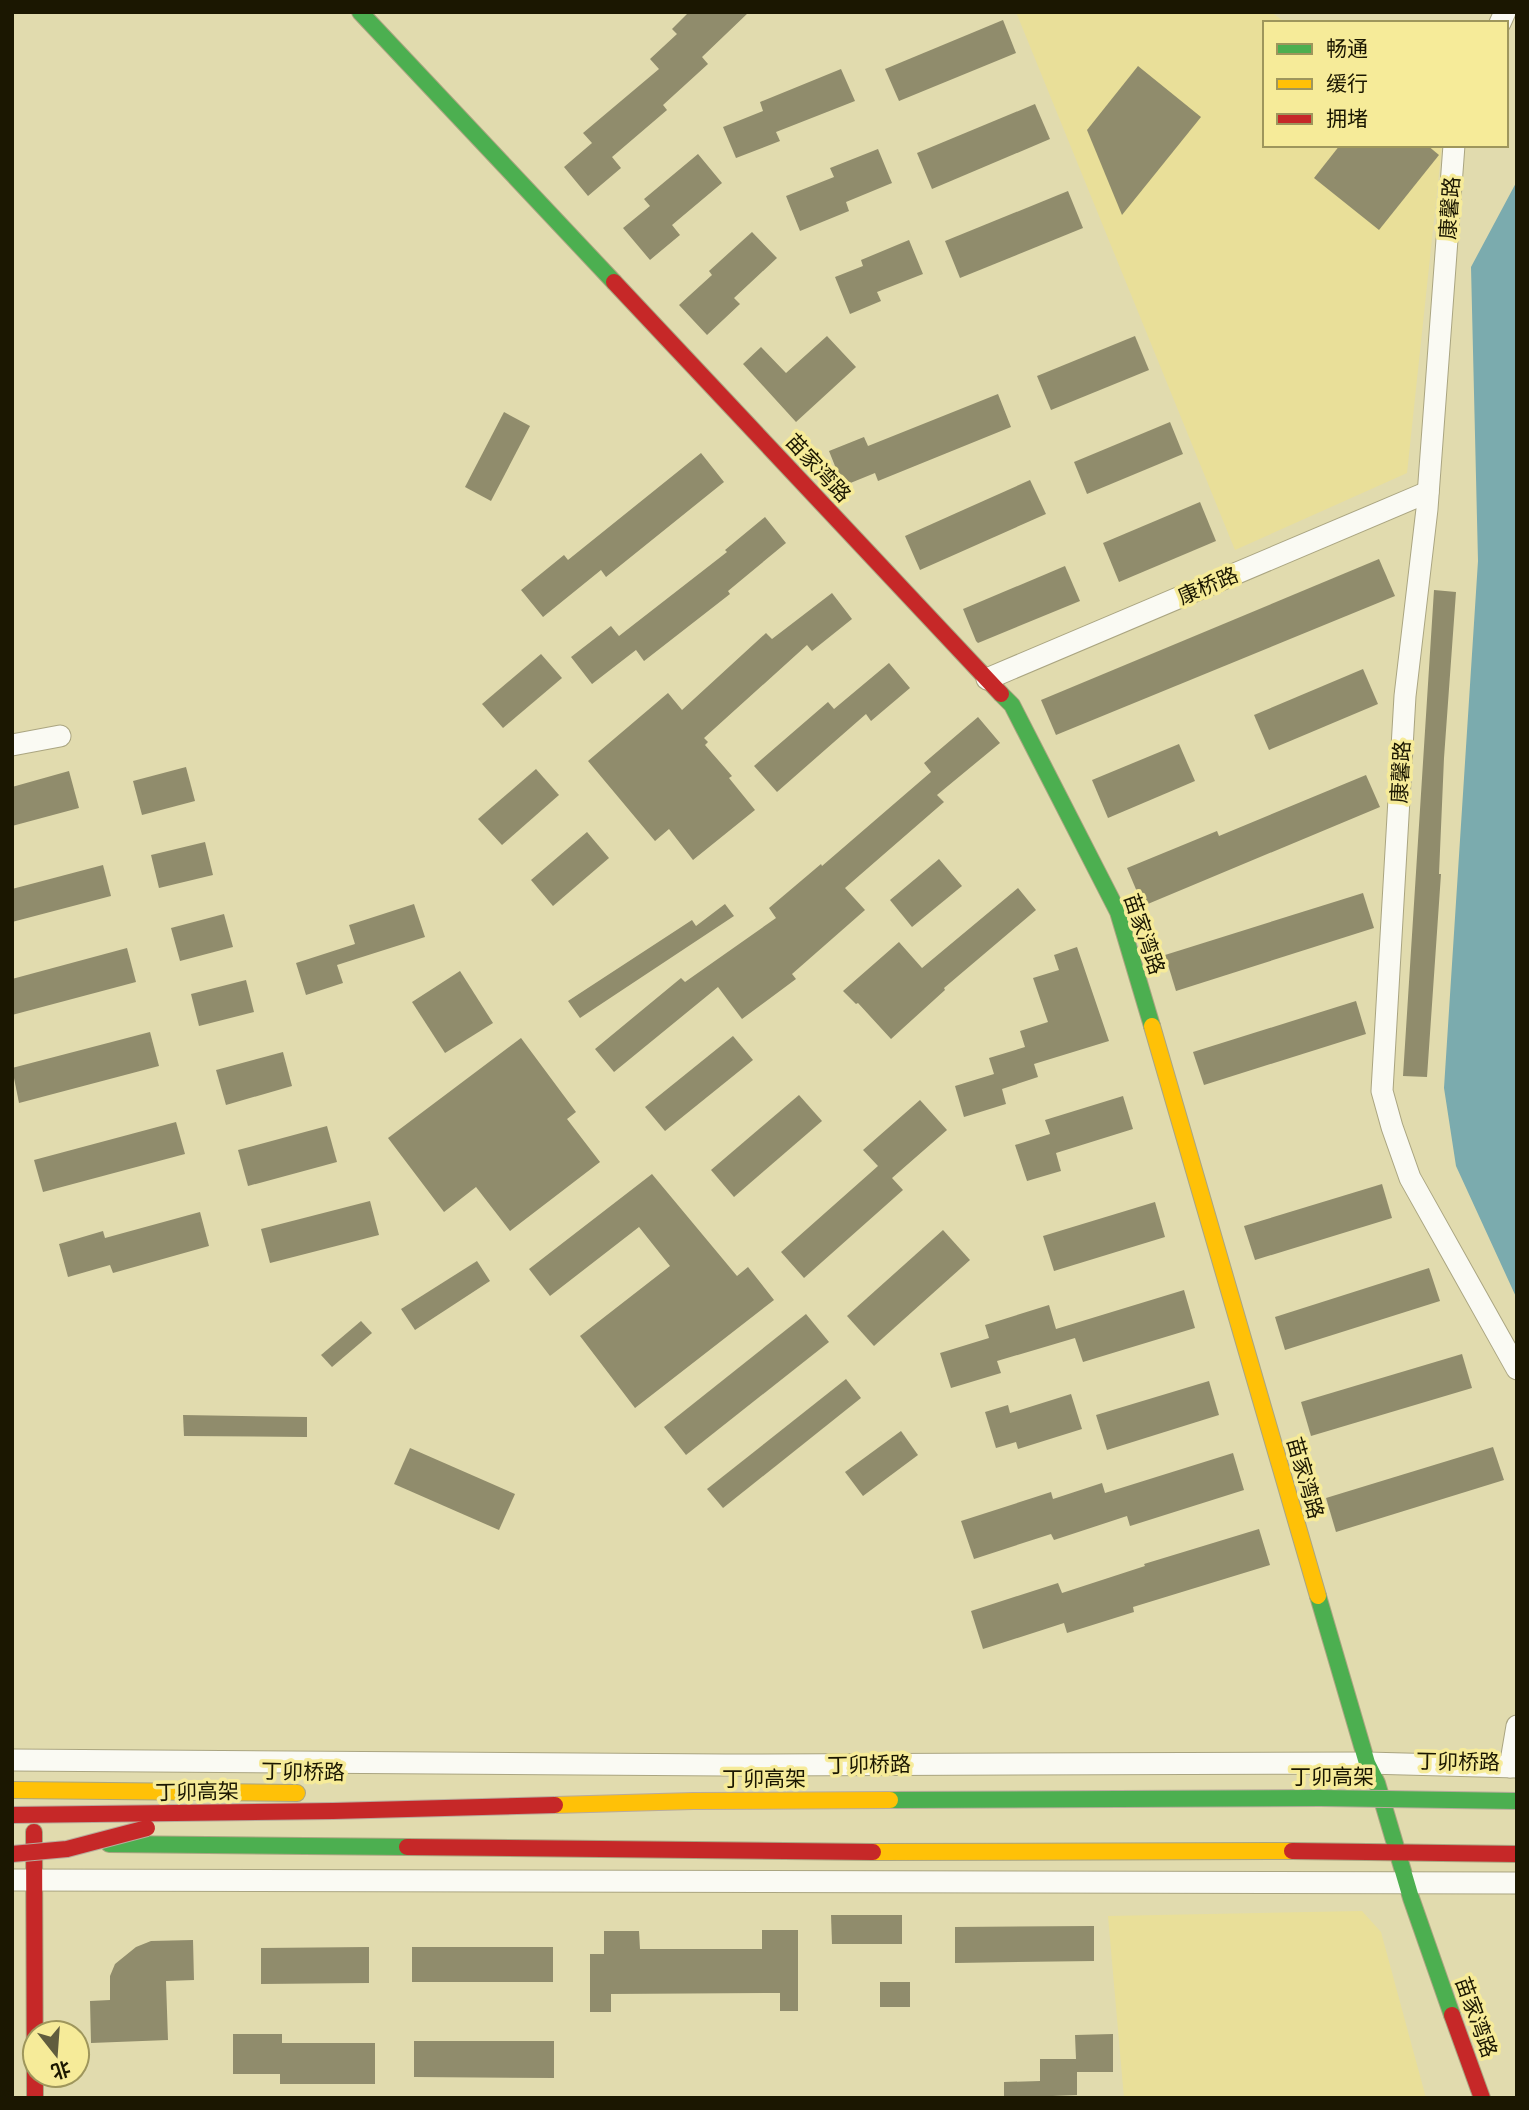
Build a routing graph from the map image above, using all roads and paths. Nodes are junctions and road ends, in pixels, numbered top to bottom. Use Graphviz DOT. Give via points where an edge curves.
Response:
graph roads {
  1 [pos="360,12"];
  2 [pos="1454,147"];
  3 [pos="1429,492"];
  4 [pos="987,679"];
  5 [pos="60,736"];
  6 [pos="12,745"];
  7 [pos="1517,1369"];
  8 [pos="1517,1726"];
  9 [pos="12,1760"];
  10 [pos="1367,1763"];
  11 [pos="1514,1770"];
  12 [pos="1383,1783"];
  13 [pos="12,1790"];
  14 [pos="33,1790"];
  15 [pos="318,1794"];
  16 [pos="359,1794"];
  17 [pos="1320,1798"];
  18 [pos="1517,1801"];
  19 [pos="12,1815"];
  20 [pos="1372,1824"];
  21 [pos="1411,1825"];
  22 [pos="341,1827"];
  23 [pos="147,1828"];
  24 [pos="79,1830"];
  25 [pos="53,1832"];
  26 [pos="12,1833"];
  27 [pos="35,1843"];
  28 [pos="12,1844"];
  29 [pos="1399,1851"];
  30 [pos="12,1854"];
  31 [pos="1517,1854"];
  32 [pos="34,1879"];
  33 [pos="12,1880"];
  34 [pos="1406,1883"];
  35 [pos="1517,1883"];
  36 [pos="35,2098"];
  37 [pos="1482,2098"];
  1 -- 4 [label="main road, 苗家湾路"];
  2 -- 3 [label="street, 康馨路"];
  3 -- 4 [label="street, 康桥路"];
  3 -- 7 [label="street, 康馨路" via="1405,696 1382,1091 1410,1178"];
  4 -- 10 [label="main road, 苗家湾路" via="1012,705 1118,912"];
  5 -- 6 [label="street"];
  8 -- 11 [label="street"];
  9 -- 10 [label="street"];
  10 -- 11 [label="street"];
  10 -- 12 [label="main road, 苗家湾路"];
  11 -- 17 [label="main road, bridge"];
  12 -- 16 [label="main road, 丁卯桥路" via="1282,1789 1068,1783"];
  12 -- 29 [label="main road, 苗家湾路"];
  13 -- 14 [label="main road, 丁卯桥路"];
  14 -- 15 [label="main road, 丁卯桥路"];
  14 -- 27 [label="main road"];
  17 -- 18 [label="main road, 丁卯高架, bridge"];
  17 -- 19 [label="main road, 丁卯高架, bridge" via="693,1801"];
  20 -- 21 [label="main road"];
  22 -- 23 [label="main road, 丁卯高架"];
  23 -- 24 [label="main road, 丁卯高架, bridge"];
  23 -- 30 [label="main road, bridge" via="68,1849"];
  25 -- 26 [label="main road"];
  27 -- 28 [label="main road"];
  27 -- 29 [label="main road" via="959,1853"];
  27 -- 32 [label="main road"];
  29 -- 31 [label="main road"];
  29 -- 34 [label="main road, 苗家湾路"];
  32 -- 33 [label="street"];
  32 -- 34 [label="street"];
  32 -- 36 [label="main road"];
  34 -- 35 [label="street"];
  34 -- 37 [label="main road, 苗家湾路"];
}
